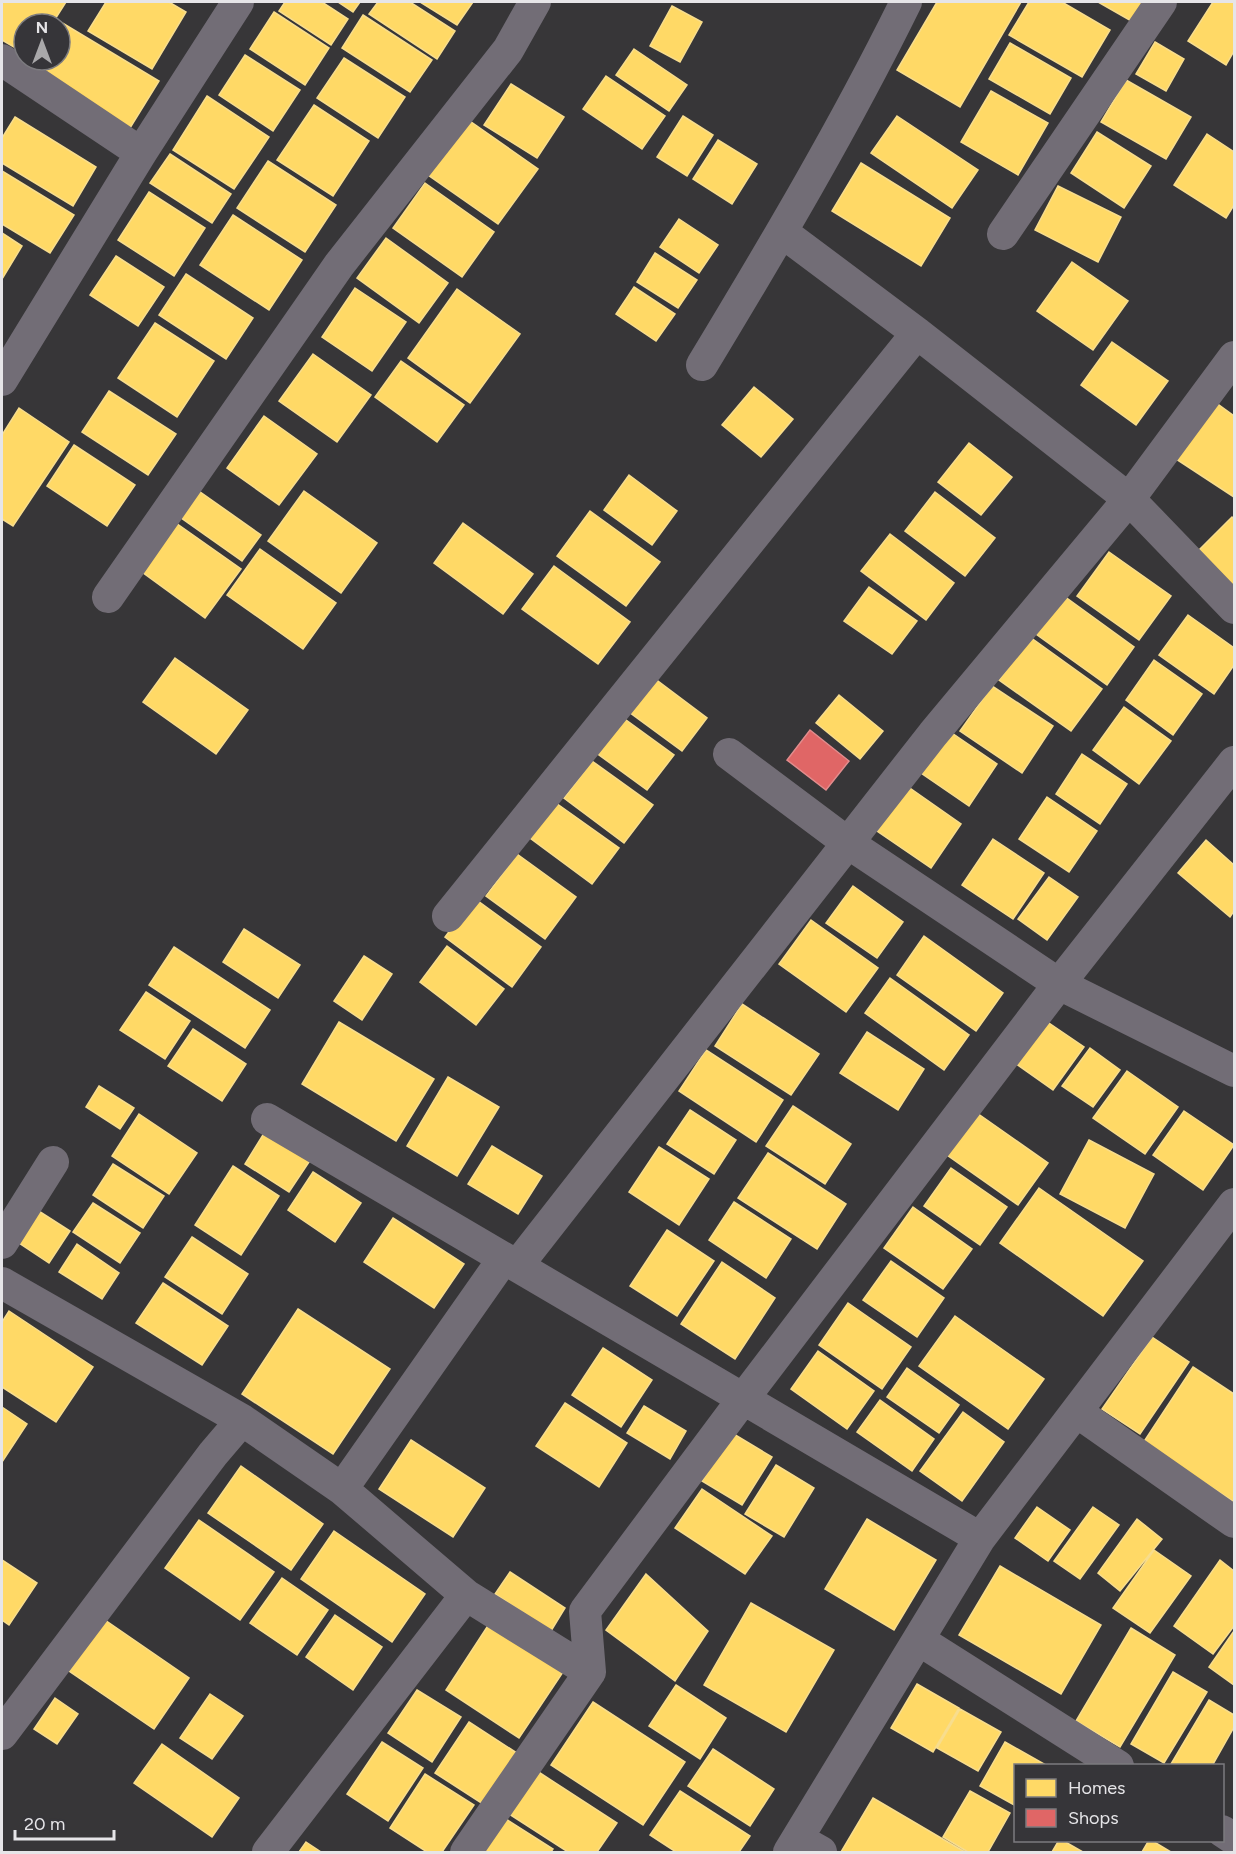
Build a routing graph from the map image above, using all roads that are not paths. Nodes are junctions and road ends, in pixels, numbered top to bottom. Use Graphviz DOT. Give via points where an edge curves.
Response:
graph roads {
  1 [pos="238,2"];
  2 [pos="535,2"];
  3 [pos="906,2"];
  4 [pos="1161,2"];
  5 [pos="2,60"];
  6 [pos="141,153"];
  7 [pos="782,231"];
  8 [pos="1003,234"];
  9 [pos="917,333"];
  10 [pos="1234,357"];
  11 [pos="702,365"];
  12 [pos="2,380"];
  13 [pos="1129,499"];
  14 [pos="108,597"];
  15 [pos="1234,608"];
  16 [pos="729,754"];
  17 [pos="1234,762"];
  18 [pos="848,843"];
  19 [pos="448,916"];
  20 [pos="1059,984"];
  21 [pos="1234,1071"];
  22 [pos="267,1119"];
  23 [pos="53,1162"];
  24 [pos="1234,1204"];
  25 [pos="2,1243"];
  26 [pos="510,1262"];
  27 [pos="2,1283"];
  28 [pos="743,1399"];
  29 [pos="1077,1412"];
  30 [pos="242,1420"];
  31 [pos="342,1489"];
  32 [pos="1234,1521"];
  33 [pos="980,1538"];
  34 [pos="466,1595"];
  35 [pos="919,1640"];
  36 [pos="590,1672"];
  37 [pos="2,1734"];
  38 [pos="1115,1764"];
  39 [pos="803,1848"];
  40 [pos="268,1852"];
  41 [pos="466,1852"];
  1 -- 6 [label="street"];
  2 -- 14 [label="street" via="508,50 339,265"];
  3 -- 7 [label="street" via="867,81"];
  4 -- 8 [label="street"];
  5 -- 6 [label="street"];
  6 -- 12 [label="street"];
  7 -- 9 [label="street"];
  7 -- 11 [label="street"];
  9 -- 13 [label="street"];
  9 -- 19 [label="street"];
  10 -- 13 [label="street"];
  13 -- 15 [label="street"];
  13 -- 18 [label="street" via="933,734"];
  16 -- 18 [label="street"];
  17 -- 20 [label="street"];
  18 -- 20 [label="street"];
  18 -- 26 [label="street"];
  20 -- 21 [label="street"];
  20 -- 28 [label="street"];
  22 -- 26 [label="street"];
  23 -- 25 [label="street"];
  24 -- 29 [label="street"];
  26 -- 28 [label="street"];
  26 -- 31 [label="street"];
  27 -- 30 [label="street"];
  28 -- 33 [label="street"];
  28 -- 36 [label="street" via="585,1611"];
  29 -- 32 [label="street"];
  29 -- 33 [label="street"];
  30 -- 31 [label="street"];
  30 -- 37 [label="street"];
  31 -- 34 [label="street"];
  33 -- 35 [label="street"];
  34 -- 36 [label="street"];
  34 -- 40 [label="street"];
  35 -- 38 [label="street"];
  35 -- 39 [label="street"];
  36 -- 41 [label="street"];
}
